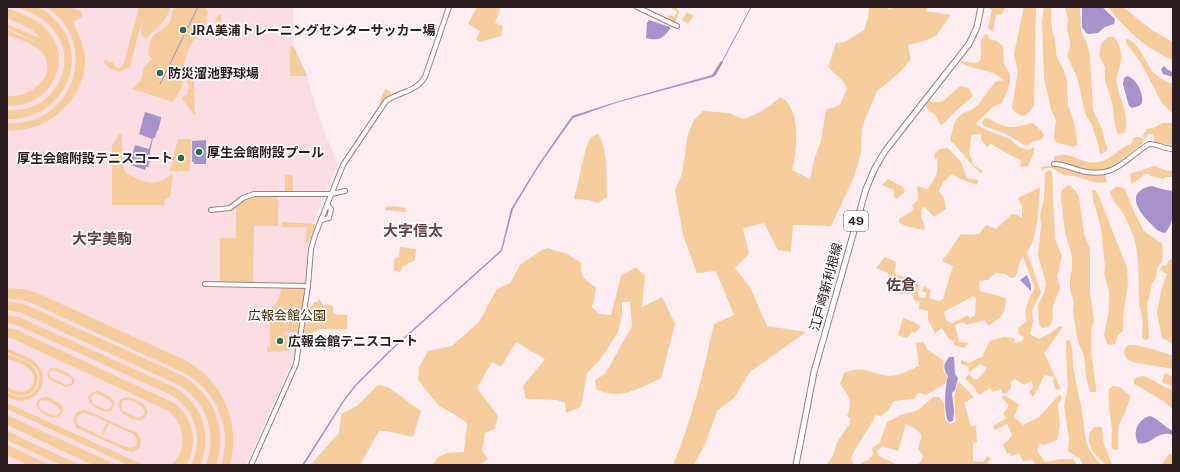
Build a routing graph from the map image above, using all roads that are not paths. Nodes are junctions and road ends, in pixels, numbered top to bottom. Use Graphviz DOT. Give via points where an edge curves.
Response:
graph roads {
  1 [pos="449,7"];
  2 [pos="637,7"];
  3 [pos="981,7"];
  4 [pos="677,26"];
  5 [pos="1173,149"];
  6 [pos="1054,164"];
  7 [pos="345,191"];
  8 [pos="330,194"];
  9 [pos="327,204"];
  10 [pos="211,210"];
  11 [pos="321,220"];
  12 [pos="205,284"];
  13 [pos="308,286"];
  14 [pos="251,465"];
  15 [pos="796,465"];
  1 -- 8 [label="street" via="425,77 418,86 390,98 382,105 343,165"];
  2 -- 4 [label="street"];
  3 -- 15 [label="main road, 江戸崎新利根線 / 49" via="977,27 969,44 885,151 866,189 814,372"];
  5 -- 6 [label="street" via="1149,144 1119,167 1101,173"];
  7 -- 8 [label="street"];
  8 -- 9 [label="street"];
  8 -- 10 [label="street" via="254,194 243,198 230,208"];
  9 -- 11 [label="street"];
  9 -- 11 [label="street" via="331,209 329,218"];
  11 -- 13 [label="street" via="311,249"];
  12 -- 13 [label="street"];
  13 -- 14 [label="street" via="296,364"];
}
